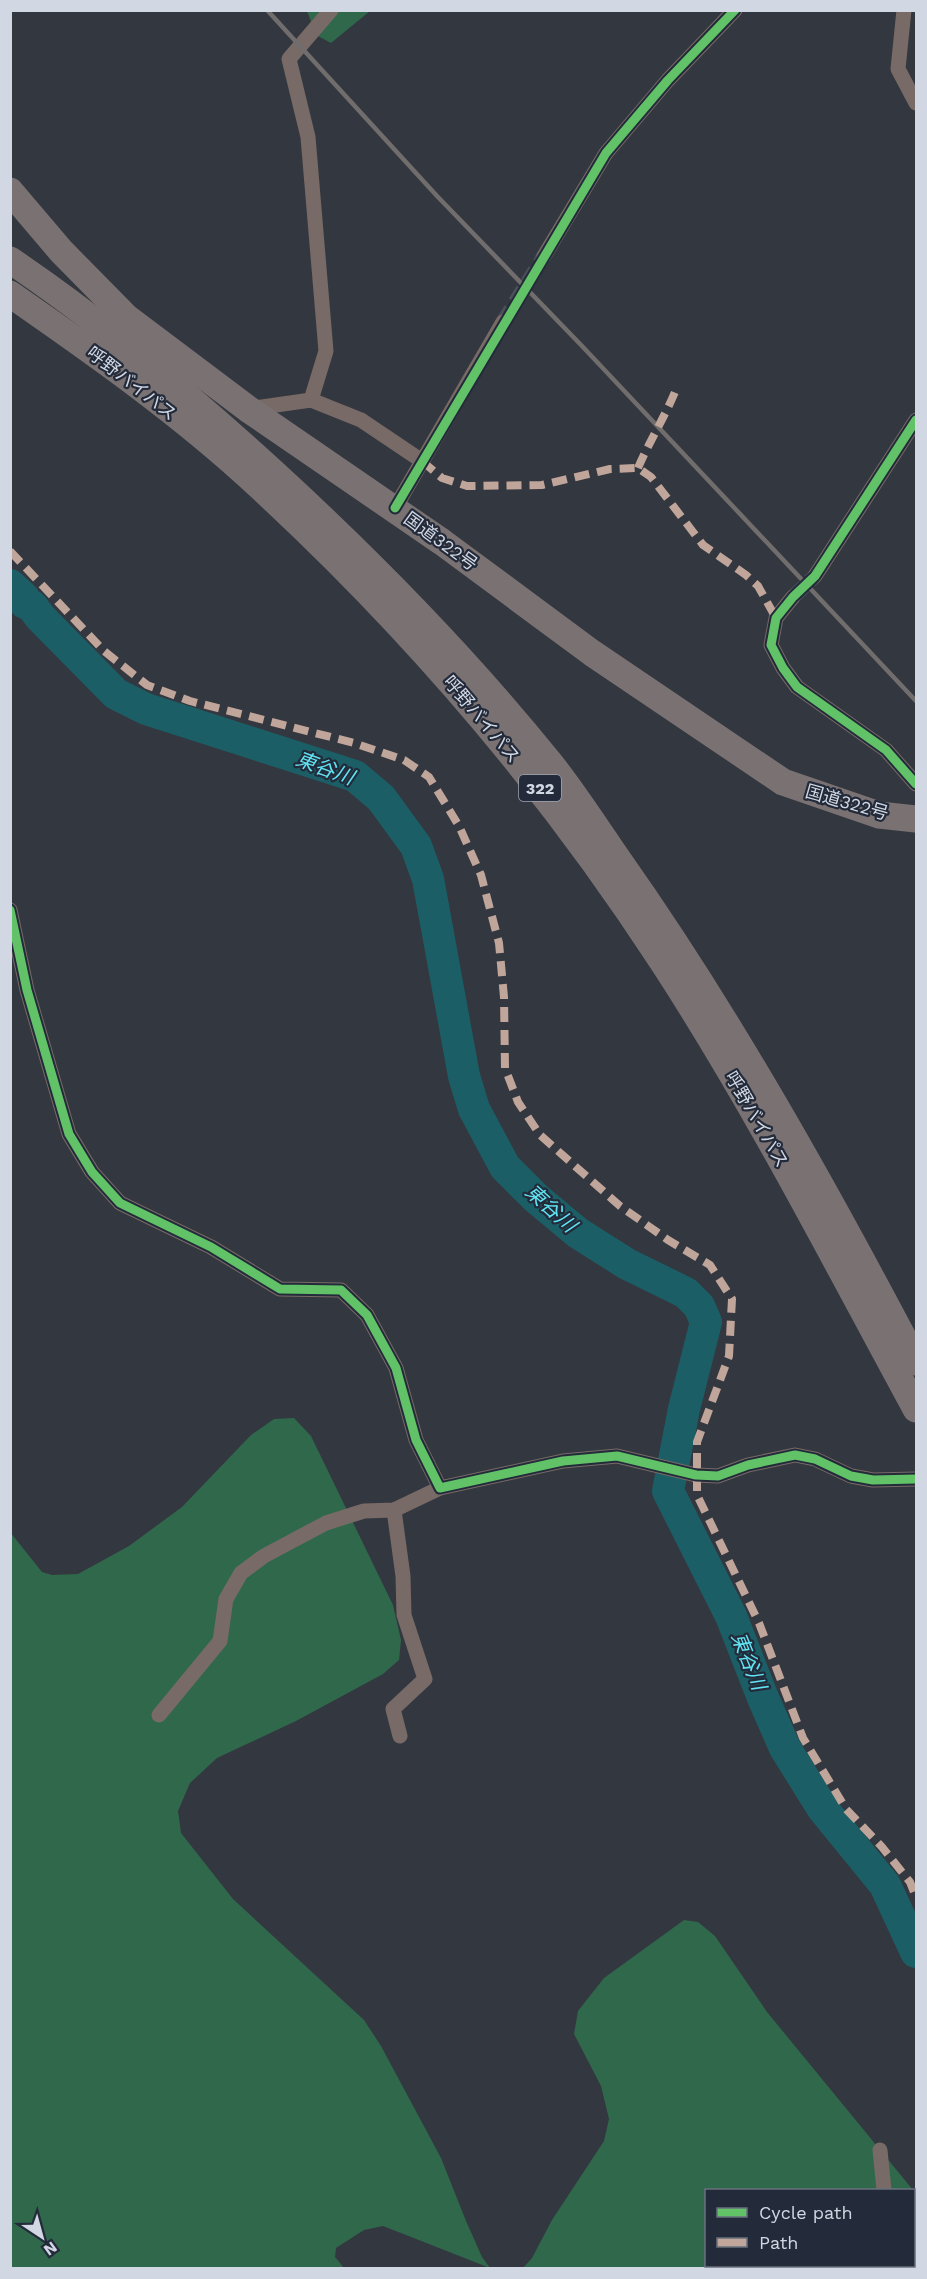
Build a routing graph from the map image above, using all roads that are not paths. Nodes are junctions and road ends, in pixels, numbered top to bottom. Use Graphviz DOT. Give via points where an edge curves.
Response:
graph roads {
  1 [pos="331,10"];
  2 [pos="735,10"];
  3 [pos="904,10"];
  4 [pos="916,103"];
  5 [pos="10,191"];
  6 [pos="544,256"];
  7 [pos="10,260"];
  8 [pos="36,278"];
  9 [pos="11,294"];
  10 [pos="504,322"];
  11 [pos="312,400"];
  12 [pos="248,409"];
  13 [pos="916,420"];
  14 [pos="422,461"];
  15 [pos="395,508"];
  16 [pos="815,576"];
  17 [pos="793,597"];
  18 [pos="916,784"];
  19 [pos="916,819"];
  20 [pos="10,910"];
  21 [pos="916,1362"];
  22 [pos="916,1409"];
  23 [pos="916,1479"];
  24 [pos="440,1488"];
  25 [pos="394,1510"];
  26 [pos="159,1715"];
  27 [pos="400,1736"];
  28 [pos="880,2150"];
  29 [pos="884,2189"];
  1 -- 11 [label="street" via="289,59 308,137 326,351"];
  2 -- 6 [label="street" via="606,153"];
  3 -- 4 [label="street" via="898,69"];
  5 -- 12 [label="highway, 国道322号" via="61,251 126,317"];
  7 -- 8 [label="highway, 呼野バイパス / 322"];
  8 -- 9 [label="street"];
  8 -- 21 [label="highway, 呼野バイパス / 322" via="131,349 334,528 435,632 551,765 717,1006 853,1241"];
  9 -- 22 [label="highway, 呼野バイパス / 322" via="146,392 257,484 441,669 539,787 664,964 713,1044"];
  10 -- 14 [label="street"];
  11 -- 12 [label="street"];
  11 -- 14 [label="street" via="361,420"];
  12 -- 15 [label="highway, 国道322号"];
  13 -- 16 [label="street"];
  14 -- 15 [label="street"];
  15 -- 19 [label="highway, 国道322号" via="592,653 783,782 879,815"];
  17 -- 18 [label="street" via="776,618 771,645 783,668 797,687 886,750"];
  20 -- 24 [label="street" via="27,990 69,1134 92,1172 120,1203 212,1247 280,1289 341,1290 367,1315 396,1368 416,1440"];
  23 -- 24 [label="street" via="851,1476 815,1459 795,1455 718,1476 696,1475 617,1456 563,1461"];
  24 -- 25 [label="street"];
  25 -- 26 [label="street" via="364,1510 326,1523 241,1573 226,1599 220,1641"];
  25 -- 27 [label="street" via="404,1615 425,1679 393,1709"];
  28 -- 29 [label="street"];
}
